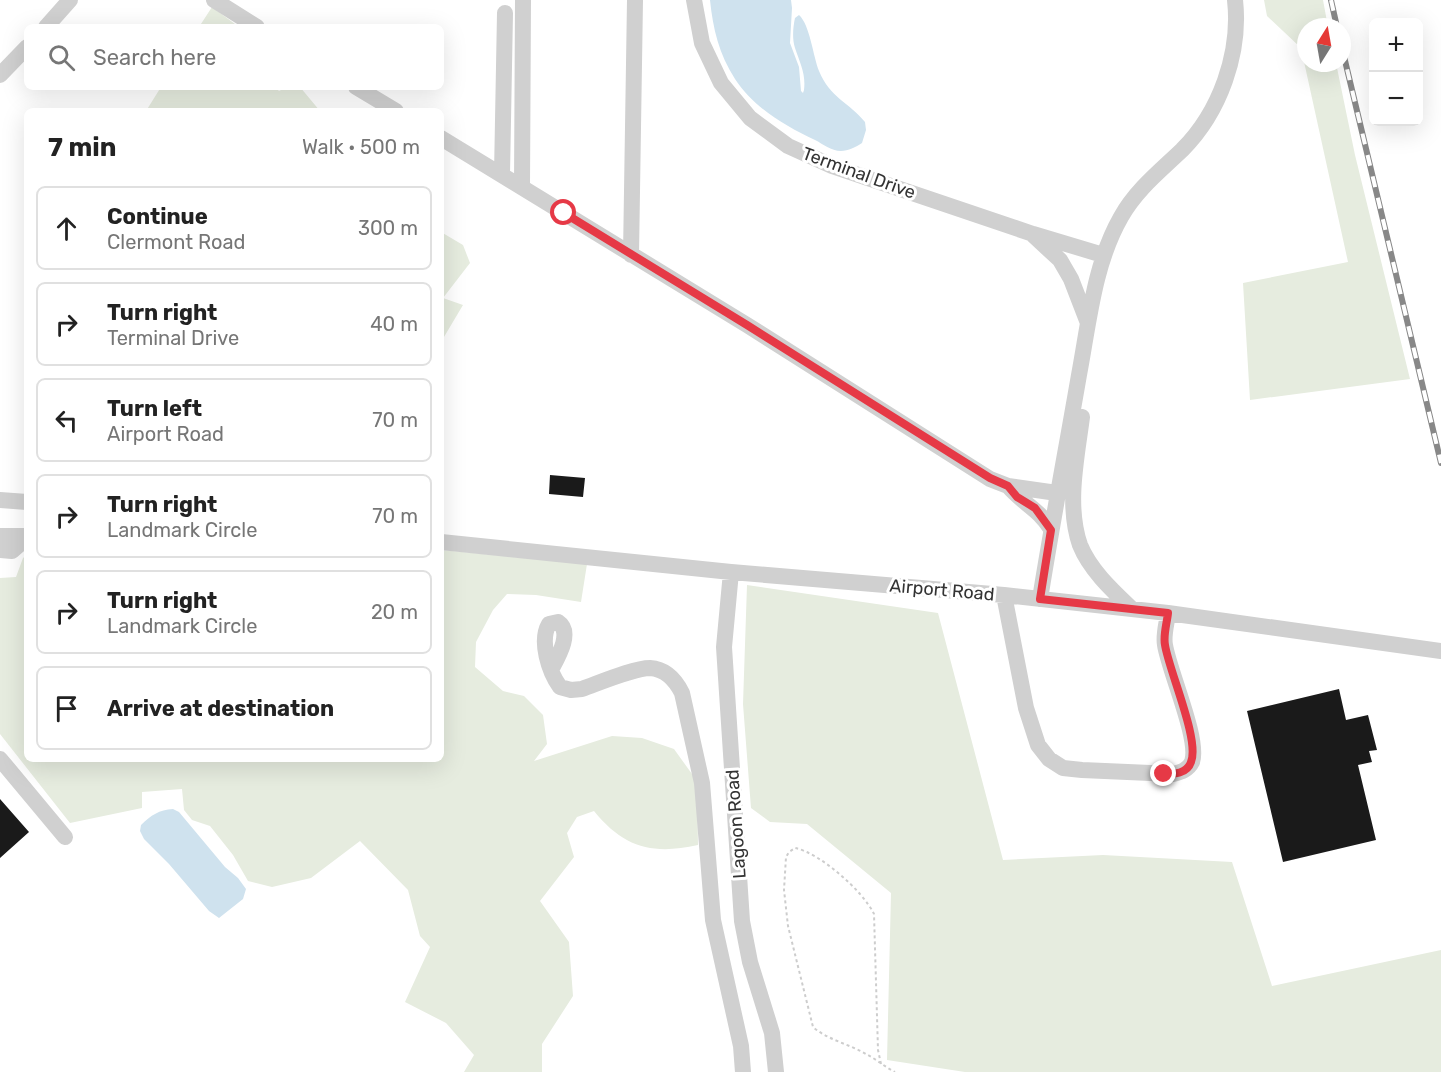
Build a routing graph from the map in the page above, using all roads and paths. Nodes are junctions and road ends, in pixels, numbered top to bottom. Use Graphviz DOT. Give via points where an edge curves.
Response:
graph roads {
  1 [pos="70,0"];
  2 [pos="214,0"];
  3 [pos="523,0"];
  4 [pos="635,0"];
  5 [pos="694,0"];
  6 [pos="1235,0"];
  7 [pos="505,13"];
  8 [pos="49,24"];
  9 [pos="251,24"];
  10 [pos="24,50"];
  11 [pos="0,75"];
  12 [pos="361,90"];
  13 [pos="391,108"];
  14 [pos="444,140"];
  15 [pos="502,174"];
  16 [pos="522,186"];
  17 [pos="1033,234"];
  18 [pos="631,255"];
  19 [pos="1103,255"];
  20 [pos="1088,325"];
  21 [pos="1076,393"];
  22 [pos="1008,486"];
  23 [pos="1057,494"];
  24 [pos="0,500"];
  25 [pos="24,502"];
  26 [pos="1051,530"];
  27 [pos="0,536"];
  28 [pos="24,536"];
  29 [pos="444,542"];
  30 [pos="0,550"];
  31 [pos="731,572"];
  32 [pos="1004,595"];
  33 [pos="1040,599"];
  34 [pos="1132,609"];
  35 [pos="1168,613"];
  36 [pos="1441,651"];
  37 [pos="550,670"];
  38 [pos="0,759"];
  39 [pos="65,837"];
  40 [pos="882,1065"];
  41 [pos="743,1072"];
  42 [pos="776,1072"];
  43 [pos="886,1072"];
  44 [pos="895,1072"];
  1 -- 8 [label="street"];
  2 -- 9 [label="street"];
  3 -- 16 [label="street"];
  4 -- 18 [label="street"];
  5 -- 17 [label="street, Terminal Drive" via="702,43 722,83 750,118 788,146 832,166"];
  6 -- 19 [label="street" via="1236,34 1227,75 1216,101 1200,128 1135,196"];
  7 -- 15 [label="street"];
  10 -- 11 [label="street"];
  12 -- 13 [label="street"];
  14 -- 15 [label="street"];
  15 -- 16 [label="street"];
  16 -- 18 [label="street"];
  17 -- 19 [label="street, Terminal Drive"];
  17 -- 20 [label="street" via="1060,260"];
  18 -- 22 [label="street"];
  19 -- 20 [label="street"];
  20 -- 21 [label="street"];
  21 -- 23 [label="street"];
  21 -- 34 [label="street" via="1082,416 1075,526 1089,560"];
  22 -- 23 [label="street"];
  22 -- 26 [label="street" via="1035,508"];
  23 -- 26 [label="street"];
  24 -- 25 [label="street"];
  26 -- 33 [label="street"];
  27 -- 28 [label="street"];
  28 -- 30 [label="street" via="12,551"];
  29 -- 31 [label="street, Airport Road"];
  31 -- 32 [label="street, Airport Road"];
  31 -- 42 [label="street, Lagoon Road" via="724,646 742,921 772,1033"];
  32 -- 33 [label="street, Airport Road"];
  32 -- 35 [label="street" via="1026,708 1038,745 1063,768 1173,774 1188,768 1192,745 1165,643"];
  33 -- 34 [label="street, Airport Road"];
  34 -- 35 [label="street, Airport Road"];
  35 -- 36 [label="street, Airport Road"];
  37 -- 41 [label="street" via="560,687 571,690 651,668 667,674 682,693 702,783 713,920 740,1038"];
  38 -- 39 [label="street"];
  40 -- 40 [label="path" via="878,1050 874,914 865,898 838,874 795,848 786,857 783,890 813,1027"];
  40 -- 43 [label="path"];
  40 -- 44 [label="path"];
}
